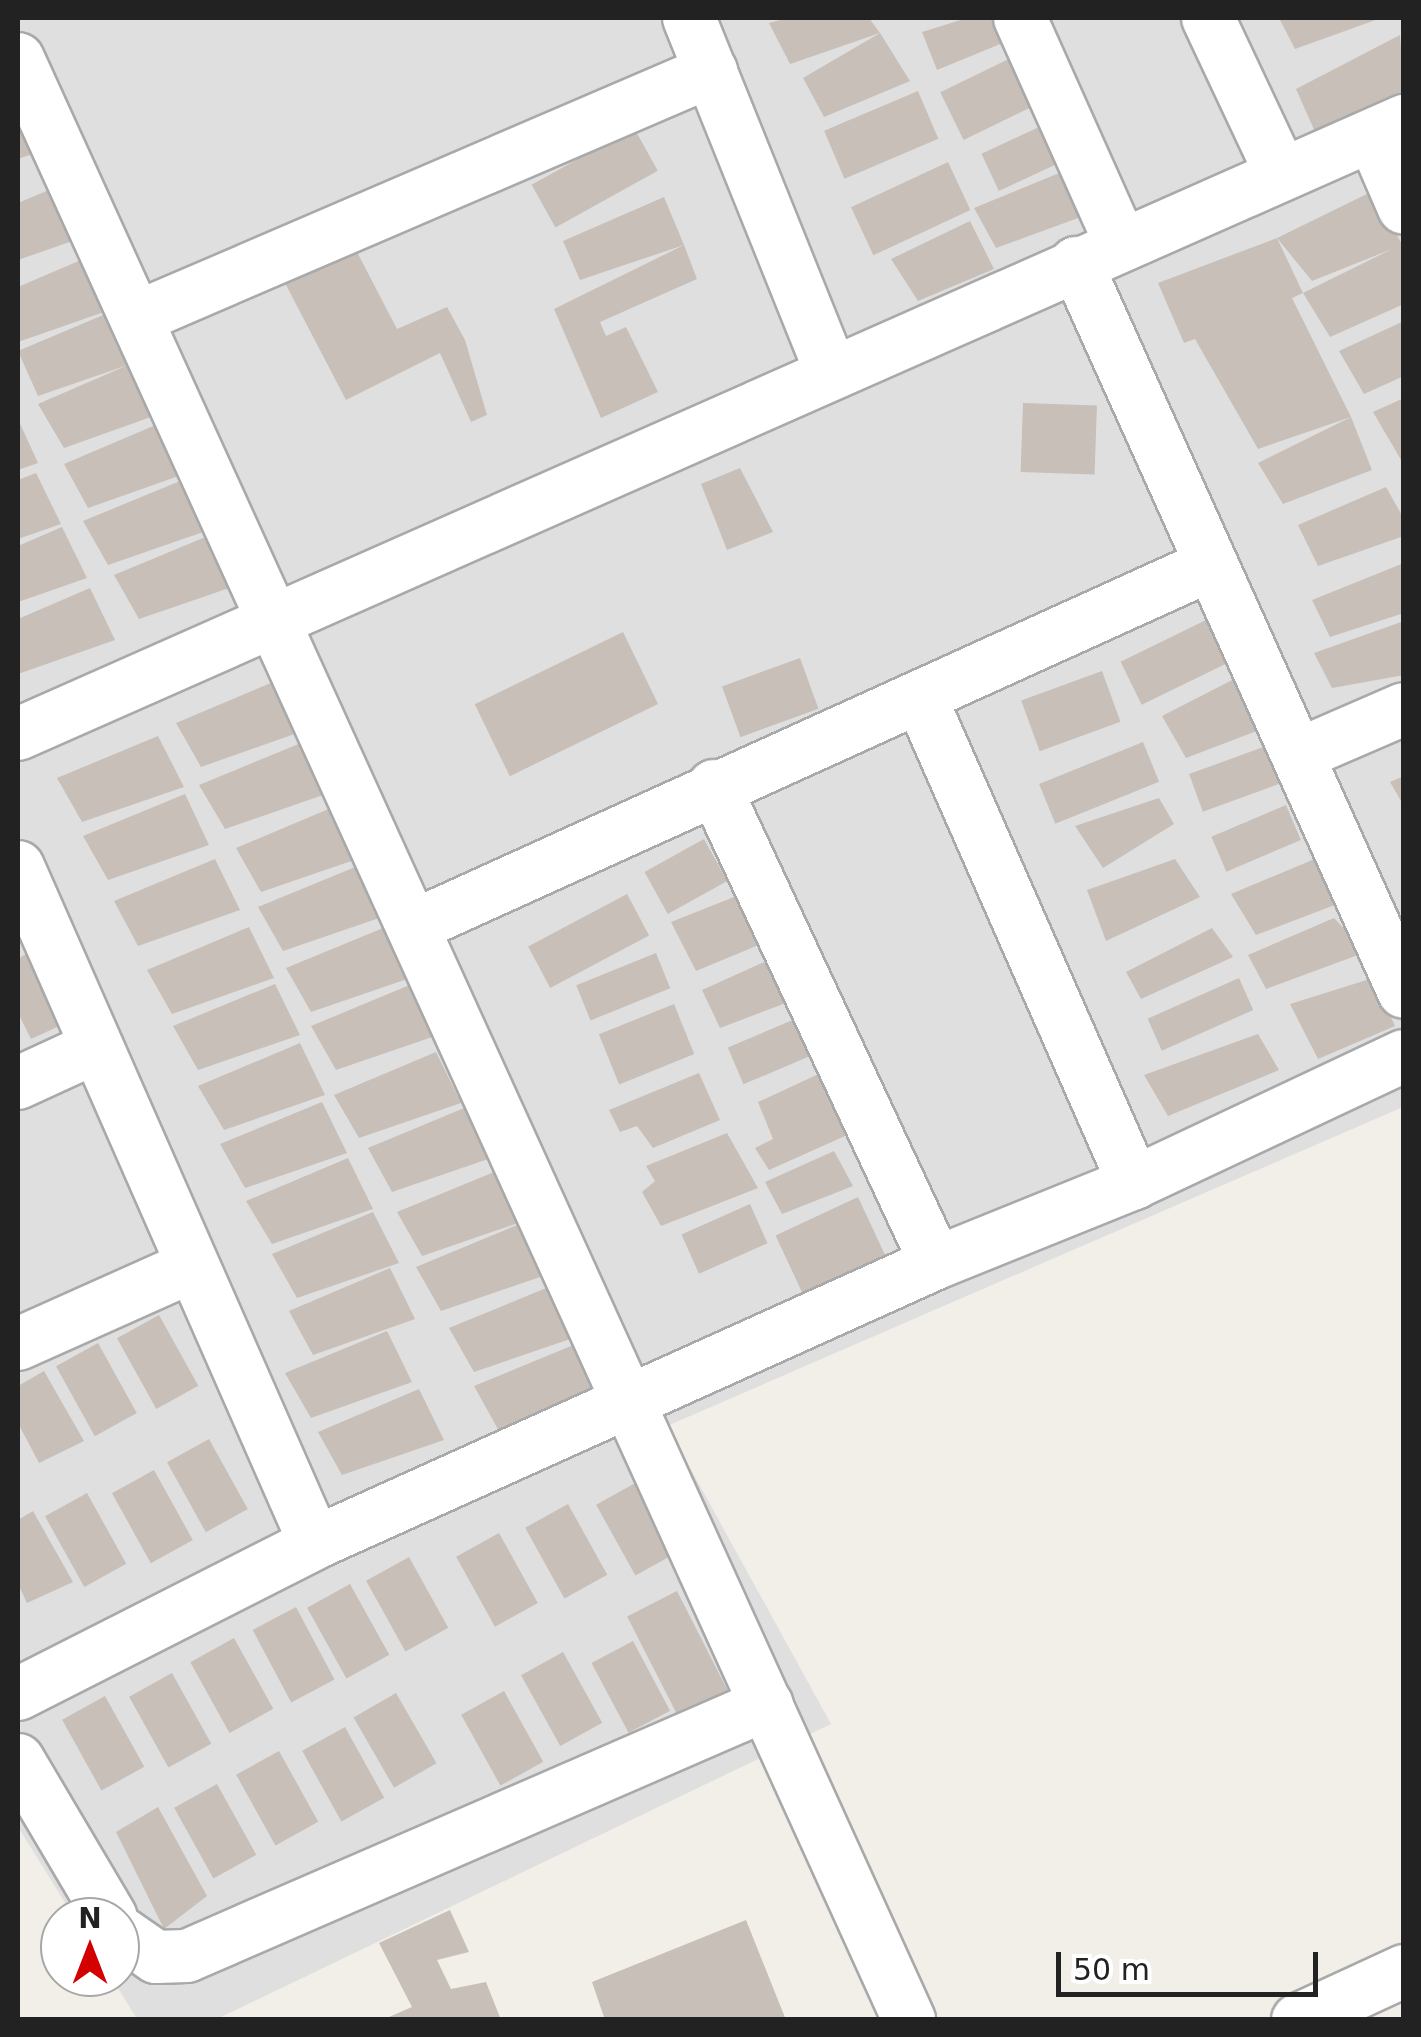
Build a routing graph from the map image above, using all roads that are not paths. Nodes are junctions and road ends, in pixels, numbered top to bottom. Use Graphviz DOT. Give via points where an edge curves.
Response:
graph roads {
  1 [pos="690,18"];
  2 [pos="1020,18"];
  3 [pos="1208,18"];
  4 [pos="18,59"];
  5 [pos="711,71"];
  6 [pos="1388,129"];
  7 [pos="1280,172"];
  8 [pos="1404,208"];
  9 [pos="1098,253"];
  10 [pos="136,318"];
  11 [pos="830,370"];
  12 [pos="1208,566"];
  13 [pos="274,623"];
  14 [pos="921,700"];
  15 [pos="1404,708"];
  16 [pos="18,734"];
  17 [pos="1300,754"];
  18 [pos="714,786"];
  19 [pos="18,866"];
  20 [pos="414,926"];
  21 [pos="1404,992"];
  22 [pos="94,1048"];
  23 [pos="1404,1056"];
  24 [pos="18,1083"];
  25 [pos="1134,1182"];
  26 [pos="936,1264"];
  27 [pos="192,1266"];
  28 [pos="18,1344"];
  29 [pos="629,1401"];
  30 [pos="316,1544"];
  31 [pos="18,1694"];
  32 [pos="767,1704"];
  33 [pos="18,1760"];
  34 [pos="99,1897"];
  35 [pos="140,1949"];
  36 [pos="1404,1970"];
  37 [pos="909,2020"];
  38 [pos="1298,2020"];
  1 -- 5 [label="street"];
  2 -- 9 [label="street"];
  3 -- 7 [label="street"];
  4 -- 10 [label="street"];
  5 -- 10 [label="street"];
  5 -- 11 [label="street"];
  6 -- 7 [label="street"];
  6 -- 8 [label="street"];
  7 -- 9 [label="street"];
  9 -- 11 [label="street"];
  9 -- 12 [label="street"];
  10 -- 13 [label="street"];
  11 -- 13 [label="street"];
  12 -- 14 [label="street"];
  12 -- 17 [label="street"];
  13 -- 16 [label="street"];
  13 -- 20 [label="street"];
  14 -- 18 [label="street"];
  14 -- 25 [label="street"];
  15 -- 17 [label="street"];
  17 -- 21 [label="street"];
  18 -- 20 [label="street"];
  18 -- 26 [label="street"];
  19 -- 22 [label="street"];
  20 -- 29 [label="street"];
  22 -- 24 [label="street"];
  22 -- 27 [label="street"];
  23 -- 25 [label="street"];
  25 -- 26 [label="street"];
  26 -- 29 [label="street"];
  27 -- 28 [label="street"];
  27 -- 30 [label="street"];
  29 -- 30 [label="street"];
  29 -- 32 [label="street"];
  30 -- 31 [label="street"];
  32 -- 35 [label="street" via="188,1956 156,1957"];
  32 -- 37 [label="street"];
  33 -- 34 [label="street"];
  36 -- 38 [label="street"];
}
